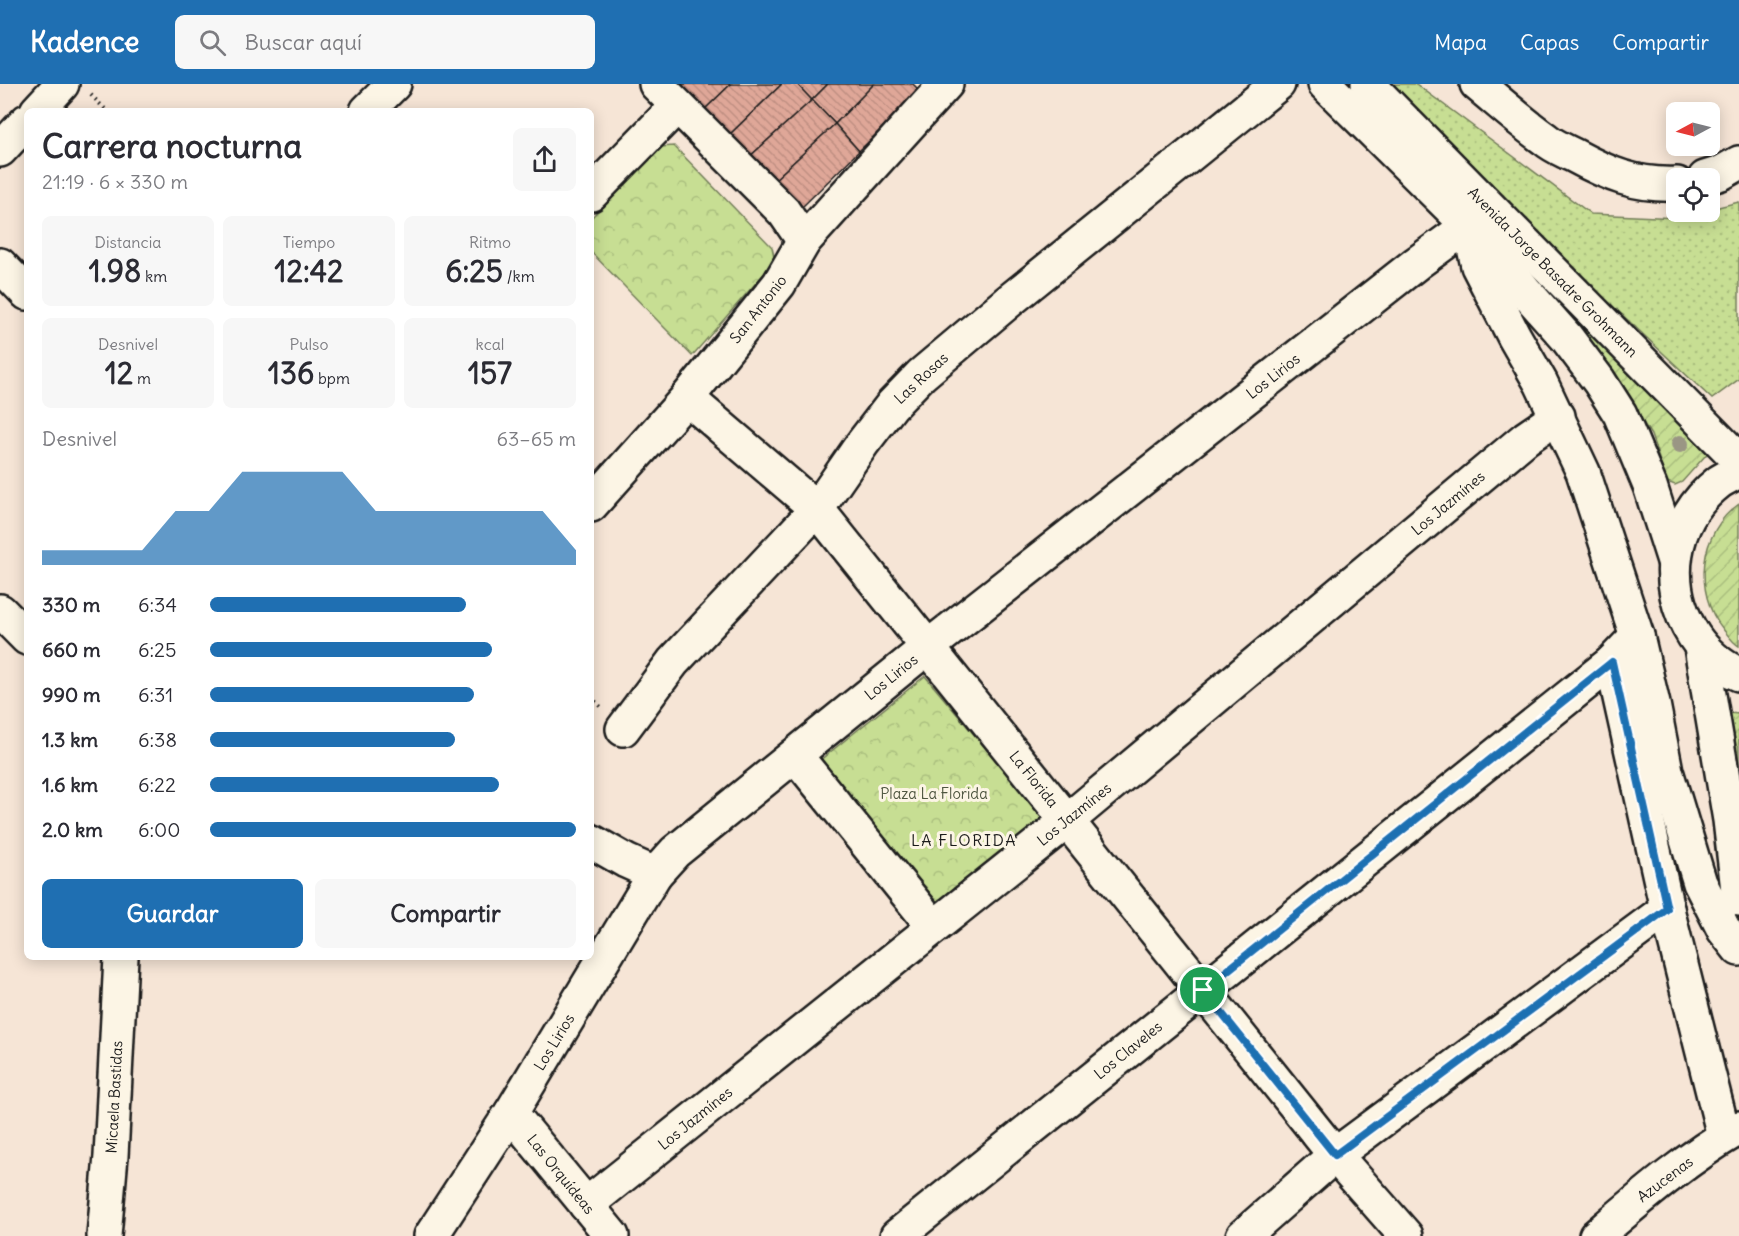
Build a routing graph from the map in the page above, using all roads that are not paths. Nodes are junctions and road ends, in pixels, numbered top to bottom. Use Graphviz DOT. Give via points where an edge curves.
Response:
graph roads {
  1 [pos="394,84"];
  2 [pos="1278,84"];
  3 [pos="1325,84"];
  4 [pos="1368,84"];
  5 [pos="1477,84"];
  6 [pos="939,86"];
  7 [pos="74,87"];
  8 [pos="666,95"];
  9 [pos="42,108"];
  10 [pos="370,108"];
  11 [pos="24,124"];
  12 [pos="0,150"];
  13 [pos="1739,163"];
  14 [pos="1720,173"];
  15 [pos="1666,184"];
  16 [pos="594,190"];
  17 [pos="1469,225"];
  18 [pos="804,242"];
  19 [pos="0,265"];
  20 [pos="24,290"];
  21 [pos="687,398"];
  22 [pos="1558,416"];
  23 [pos="1739,460"];
  24 [pos="1739,471"];
  25 [pos="594,502"];
  26 [pos="817,509"];
  27 [pos="1674,561"];
  28 [pos="0,611"];
  29 [pos="24,635"];
  30 [pos="1637,636"];
  31 [pos="928,647"];
  32 [pos="1701,647"];
  33 [pos="1612,662"];
  34 [pos="1739,674"];
  35 [pos="623,729"];
  36 [pos="795,754"];
  37 [pos="1067,820"];
  38 [pos="594,843"];
  39 [pos="655,874"];
  40 [pos="1739,899"];
  41 [pos="1667,909"];
  42 [pos="934,927"];
  43 [pos="1739,949"];
  44 [pos="121,960"];
  45 [pos="1203,990"];
  46 [pos="511,1113"];
  47 [pos="1732,1132"];
  48 [pos="1335,1155"];
  49 [pos="586,1205"];
  50 [pos="104,1236"];
  51 [pos="431,1236"];
  52 [pos="612,1236"];
  53 [pos="897,1236"];
  54 [pos="1243,1236"];
  55 [pos="1406,1236"];
  56 [pos="1596,1236"];
  1 -- 10 [label="main road"];
  2 -- 26 [label="main road, Las Rosas" via="921,375 892,405"];
  3 -- 17 [label="main road, Avenida Jorge Basadre Grohmann"];
  4 -- 23 [label="main road, Avenida Jorge Basadre Grohmann"];
  5 -- 15 [label="main road" via="1546,141 1617,177"];
  6 -- 18 [label="main road, San Antonio"];
  7 -- 9 [label="main road"];
  8 -- 16 [label="main road"];
  8 -- 18 [label="main road" via="783,212"];
  11 -- 12 [label="main road"];
  13 -- 14 [label="main road"];
  17 -- 22 [label="main road" via="1478,266"];
  17 -- 27 [label="main road, Avenida Jorge Basadre Grohmann" via="1566,337 1620,414 1650,486"];
  17 -- 31 [label="main road, Los Lirios"];
  18 -- 21 [label="main road, San Antonio" via="779,285"];
  19 -- 20 [label="main road"];
  21 -- 25 [label="main road, San Antonio"];
  21 -- 26 [label="main road, La Florida"];
  22 -- 30 [label="main road" via="1583,472"];
  22 -- 37 [label="main road, Los Jazmínes" via="1526,438"];
  24 -- 27 [label="main road" via="1719,482 1697,504 1682,531"];
  26 -- 31 [label="main road, La Florida"];
  26 -- 35 [label="main road, Las Rosas" via="673,662"];
  27 -- 32 [label="main road" via="1678,602 1684,621"];
  28 -- 29 [label="main road"];
  30 -- 33 [label="main road, Los Claveles"];
  30 -- 43 [label="main road" via="1666,771 1700,883 1724,930"];
  31 -- 36 [label="main road, Los Lirios"];
  31 -- 37 [label="main road, La Florida"];
  32 -- 34 [label="main road"];
  32 -- 40 [label="main road"];
  33 -- 41 [label="main road"];
  33 -- 45 [label="main road, Los Claveles"];
  36 -- 39 [label="main road, Los Lirios" via="675,852"];
  36 -- 42 [label="main road"];
  37 -- 42 [label="main road, Los Jazmínes"];
  37 -- 45 [label="main road, La Florida"];
  38 -- 39 [label="main road"];
  39 -- 46 [label="main road, Los Lirios"];
  41 -- 47 [label="main road"];
  41 -- 48 [label="main road"];
  42 -- 49 [label="main road, Los Jazmínes"];
  44 -- 50 [label="main road, Micaela Bastidas"];
  45 -- 48 [label="main road, La Florida"];
  45 -- 53 [label="main road, Los Claveles"];
  46 -- 49 [label="main road, Las Orquídeas"];
  46 -- 51 [label="main road, Los Lirios"];
  47 -- 56 [label="main road, Azucenas" via="1653,1186"];
  48 -- 54 [label="main road"];
  48 -- 55 [label="main road, La Florida"];
  49 -- 52 [label="main road, Las Orquídeas"];
}
